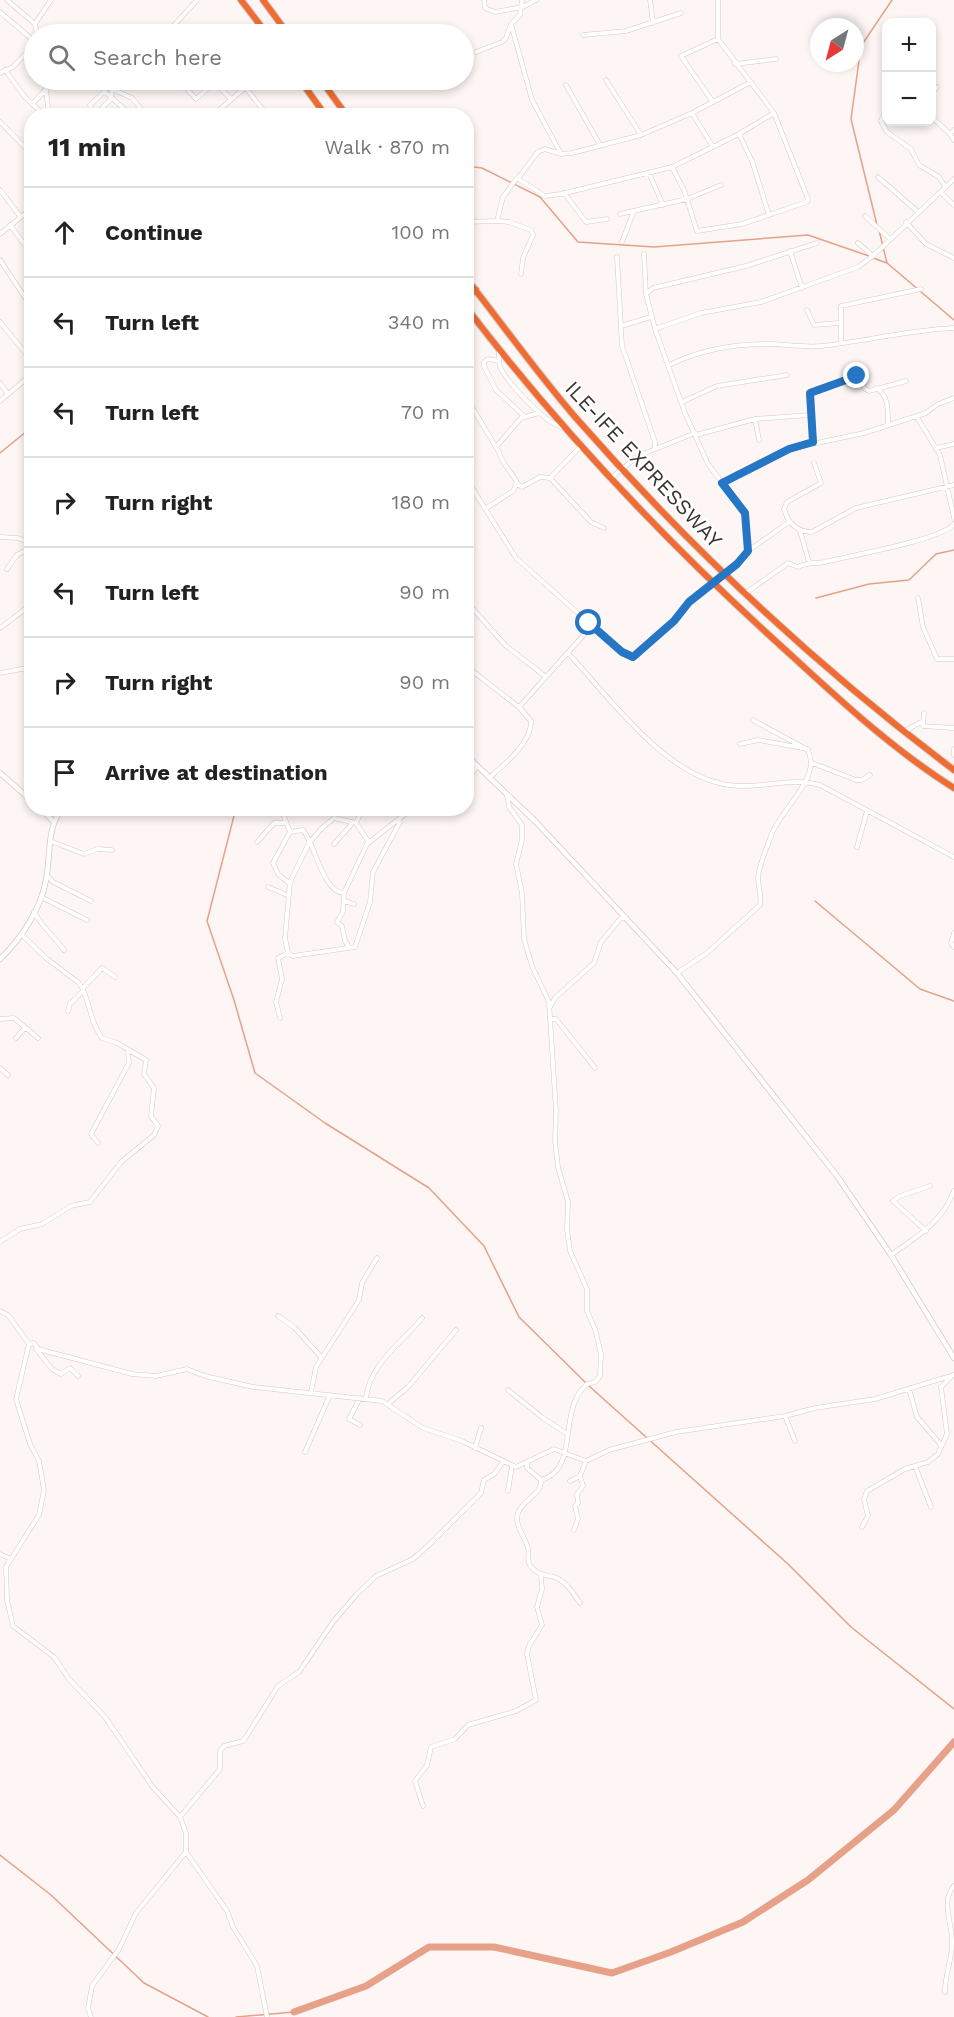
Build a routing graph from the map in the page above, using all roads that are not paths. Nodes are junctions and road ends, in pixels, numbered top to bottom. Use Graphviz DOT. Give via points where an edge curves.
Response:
graph roads {
  1 [pos="7,0"];
  2 [pos="51,0"];
  3 [pos="196,0"];
  4 [pos="241,0"];
  5 [pos="484,0"];
  6 [pos="522,0"];
  7 [pos="536,0"];
  8 [pos="650,0"];
  9 [pos="718,0"];
  10 [pos="265,1"];
  11 [pos="521,8"];
  12 [pos="0,12"];
  13 [pos="681,13"];
  14 [pos="653,23"];
  15 [pos="35,24"];
  16 [pos="176,24"];
  17 [pos="259,24"];
  18 [pos="280,24"];
  19 [pos="511,24"];
  20 [pos="24,34"];
  21 [pos="583,35"];
  22 [pos="718,39"];
  23 [pos="476,52"];
  24 [pos="24,54"];
  25 [pos="776,59"];
  26 [pos="735,64"];
  27 [pos="5,70"];
  28 [pos="0,73"];
  29 [pos="606,80"];
  30 [pos="752,81"];
  31 [pos="566,85"];
  32 [pos="46,90"];
  33 [pos="110,90"];
  34 [pos="188,90"];
  35 [pos="204,90"];
  36 [pos="222,90"];
  37 [pos="241,90"];
  38 [pos="246,90"];
  39 [pos="307,90"];
  40 [pos="328,90"];
  41 [pos="111,99"];
  42 [pos="231,99"];
  43 [pos="713,102"];
  44 [pos="32,103"];
  45 [pos="38,108"];
  46 [pos="47,108"];
  47 [pos="91,108"];
  48 [pos="102,108"];
  49 [pos="122,108"];
  50 [pos="140,108"];
  51 [pos="221,108"];
  52 [pos="261,108"];
  53 [pos="320,108"];
  54 [pos="341,108"];
  55 [pos="692,113"];
  56 [pos="774,113"];
  57 [pos="936,121"];
  58 [pos="0,122"];
  59 [pos="884,126"];
  60 [pos="954,130"];
  61 [pos="739,134"];
  62 [pos="950,134"];
  63 [pos="641,135"];
  64 [pos="954,140"];
  65 [pos="600,145"];
  66 [pos="24,146"];
  67 [pos="713,147"];
  68 [pos="561,154"];
  69 [pos="672,167"];
  70 [pos="649,173"];
  71 [pos="878,177"];
  72 [pos="518,178"];
  73 [pos="954,179"];
  74 [pos="721,185"];
  75 [pos="945,187"];
  76 [pos="0,190"];
  77 [pos="940,192"];
  78 [pos="564,193"];
  79 [pos="687,199"];
  80 [pos="954,204"];
  81 [pos="663,205"];
  82 [pos="917,212"];
  83 [pos="633,213"];
  84 [pos="24,214"];
  85 [pos="620,214"];
  86 [pos="769,215"];
  87 [pos="21,216"];
  88 [pos="865,216"];
  89 [pos="607,219"];
  90 [pos="497,221"];
  91 [pos="474,222"];
  92 [pos="906,222"];
  93 [pos="10,225"];
  94 [pos="0,234"];
  95 [pos="890,239"];
  96 [pos="622,242"];
  97 [pos="817,243"];
  98 [pos="858,243"];
  99 [pos="24,244"];
  100 [pos="790,251"];
  101 [pos="644,254"];
  102 [pos="873,256"];
  103 [pos="617,257"];
  104 [pos="954,258"];
  105 [pos="0,260"];
  106 [pos="521,274"];
  107 [pos="474,288"];
  108 [pos="802,288"];
  109 [pos="921,289"];
  110 [pos="476,291"];
  111 [pos="646,294"];
  112 [pos="24,296"];
  113 [pos="807,310"];
  114 [pos="474,317"];
  115 [pos="651,317"];
  116 [pos="0,322"];
  117 [pos="839,322"];
  118 [pos="621,326"];
  119 [pos="954,328"];
  120 [pos="655,329"];
  121 [pos="841,342"];
  122 [pos="499,350"];
  123 [pos="24,351"];
  124 [pos="499,361"];
  125 [pos="669,364"];
  126 [pos="787,375"];
  127 [pos="24,381"];
  128 [pos="906,381"];
  129 [pos="0,383"];
  130 [pos="875,388"];
  131 [pos="8,394"];
  132 [pos="954,398"];
  133 [pos="0,401"];
  134 [pos="682,402"];
  135 [pos="535,407"];
  136 [pos="474,410"];
  137 [pos="540,413"];
  138 [pos="531,414"];
  139 [pos="810,415"];
  140 [pos="524,416"];
  141 [pos="917,417"];
  142 [pos="755,419"];
  143 [pos="888,424"];
  144 [pos="562,427"];
  145 [pos="695,434"];
  146 [pos="759,440"];
  147 [pos="813,442"];
  148 [pos="954,444"];
  149 [pos="496,447"];
  150 [pos="580,447"];
  151 [pos="655,448"];
  152 [pos="936,448"];
  153 [pos="814,463"];
  154 [pos="621,469"];
  155 [pos="550,478"];
  156 [pos="610,479"];
  157 [pos="517,483"];
  158 [pos="722,483"];
  159 [pos="954,485"];
  160 [pos="947,486"];
  161 [pos="474,491"];
  162 [pos="952,507"];
  163 [pos="485,509"];
  164 [pos="954,518"];
  165 [pos="789,522"];
  166 [pos="954,524"];
  167 [pos="603,528"];
  168 [pos="800,531"];
  169 [pos="0,537"];
  170 [pos="24,541"];
  171 [pos="24,550"];
  172 [pos="748,551"];
  173 [pos="809,562"];
  174 [pos="7,569"];
  175 [pos="724,574"];
  176 [pos="712,582"];
  177 [pos="745,594"];
  178 [pos="918,598"];
  179 [pos="24,610"];
  180 [pos="474,611"];
  181 [pos="589,623"];
  182 [pos="0,628"];
  183 [pos="596,628"];
  184 [pos="589,629"];
  185 [pos="568,653"];
  186 [pos="954,659"];
  187 [pos="24,668"];
  188 [pos="474,672"];
  189 [pos="0,673"];
  190 [pos="546,677"];
  191 [pos="519,707"];
  192 [pos="924,712"];
  193 [pos="753,720"];
  194 [pos="923,726"];
  195 [pos="954,728"];
  196 [pos="904,732"];
  197 [pos="740,744"];
  198 [pos="954,749"];
  199 [pos="808,750"];
  200 [pos="954,755"];
  201 [pos="474,762"];
  202 [pos="812,763"];
  203 [pos="477,765"];
  204 [pos="474,770"];
  205 [pos="954,770"];
  206 [pos="0,773"];
  207 [pos="870,775"];
  208 [pos="490,777"];
  209 [pos="807,781"];
  210 [pos="954,788"];
  211 [pos="24,794"];
  212 [pos="507,794"];
  213 [pos="867,811"];
  214 [pos="48,816"];
  215 [pos="56,816"];
  216 [pos="284,816"];
  217 [pos="358,816"];
  218 [pos="406,816"];
  219 [pos="53,821"];
  220 [pos="400,822"];
  221 [pos="286,823"];
  222 [pos="354,824"];
  223 [pos="290,832"];
  224 [pos="50,840"];
  225 [pos="312,840"];
  226 [pos="257,842"];
  227 [pos="369,842"];
  228 [pos="334,844"];
  229 [pos="857,847"];
  230 [pos="112,850"];
  231 [pos="954,857"];
  232 [pos="47,875"];
  233 [pos="290,884"];
  234 [pos="268,887"];
  235 [pos="344,892"];
  236 [pos="287,895"];
  237 [pos="40,897"];
  238 [pos="91,901"];
  239 [pos="344,901"];
  240 [pos="354,904"];
  241 [pos="33,912"];
  242 [pos="626,917"];
  243 [pos="87,920"];
  244 [pos="954,933"];
  245 [pos="21,934"];
  246 [pos="954,947"];
  247 [pos="350,948"];
  248 [pos="64,950"];
  249 [pos="288,953"];
  250 [pos="0,959"];
  251 [pos="677,974"];
  252 [pos="115,977"];
  253 [pos="83,989"];
  254 [pos="549,1008"];
  255 [pos="68,1011"];
  256 [pos="280,1018"];
  257 [pos="552,1018"];
  258 [pos="0,1019"];
  259 [pos="25,1027"];
  260 [pos="16,1038"];
  261 [pos="38,1038"];
  262 [pos="128,1052"];
  263 [pos="0,1068"];
  264 [pos="595,1068"];
  265 [pos="8,1075"];
  266 [pos="98,1143"];
  267 [pos="930,1186"];
  268 [pos="954,1191"];
  269 [pos="926,1231"];
  270 [pos="0,1242"];
  271 [pos="891,1255"];
  272 [pos="377,1258"];
  273 [pos="0,1311"];
  274 [pos="278,1316"];
  275 [pos="422,1318"];
  276 [pos="456,1330"];
  277 [pos="34,1343"];
  278 [pos="29,1344"];
  279 [pos="321,1357"];
  280 [pos="954,1358"];
  281 [pos="954,1375"];
  282 [pos="78,1376"];
  283 [pos="909,1389"];
  284 [pos="508,1390"];
  285 [pos="311,1392"];
  286 [pos="330,1395"];
  287 [pos="363,1398"];
  288 [pos="388,1404"];
  289 [pos="785,1416"];
  290 [pos="360,1425"];
  291 [pos="481,1428"];
  292 [pos="566,1433"];
  293 [pos="795,1441"];
  294 [pos="941,1445"];
  295 [pos="475,1448"];
  296 [pos="305,1452"];
  297 [pos="565,1452"];
  298 [pos="586,1461"];
  299 [pos="503,1462"];
  300 [pos="527,1463"];
  301 [pos="512,1466"];
  302 [pos="915,1466"];
  303 [pos="580,1476"];
  304 [pos="541,1480"];
  305 [pos="570,1481"];
  306 [pos="508,1491"];
  307 [pos="931,1508"];
  308 [pos="862,1527"];
  309 [pos="574,1530"];
  310 [pos="0,1554"];
  311 [pos="11,1559"];
  312 [pos="541,1575"];
  313 [pos="580,1603"];
  314 [pos="423,1806"];
  315 [pos="180,1817"];
  316 [pos="186,1852"];
  317 [pos="954,1886"];
  318 [pos="945,1992"];
  319 [pos="91,2017"];
  320 [pos="267,2017"];
  1 -- 15 [label="street"];
  2 -- 15 [label="street"];
  3 -- 16 [label="street"];
  4 -- 17 [label="highway"];
  5 -- 11 [label="street" via="485,8 495,12"];
  6 -- 11 [label="street"];
  7 -- 11 [label="street"];
  8 -- 14 [label="street"];
  9 -- 22 [label="street"];
  10 -- 18 [label="highway"];
  11 -- 19 [label="street"];
  12 -- 20 [label="street"];
  13 -- 14 [label="street"];
  14 -- 21 [label="street" via="626,31"];
  19 -- 23 [label="street" via="502,42"];
  19 -- 68 [label="street" via="532,100"];
  22 -- 26 [label="street"];
  22 -- 43 [label="street" via="681,56"];
  24 -- 27 [label="street"];
  25 -- 26 [label="street"];
  26 -- 30 [label="street"];
  27 -- 28 [label="street"];
  27 -- 44 [label="street"];
  29 -- 63 [label="street"];
  30 -- 43 [label="street"];
  30 -- 56 [label="street"];
  31 -- 65 [label="street"];
  32 -- 44 [label="street"];
  32 -- 46 [label="street"];
  33 -- 41 [label="street"];
  33 -- 41 [label="street"];
  33 -- 47 [label="street"];
  33 -- 50 [label="street" via="132,98"];
  34 -- 35 [label="street" via="196,99"];
  36 -- 42 [label="street"];
  37 -- 42 [label="street"];
  38 -- 52 [label="street"];
  39 -- 53 [label="highway"];
  40 -- 54 [label="highway"];
  41 -- 48 [label="street"];
  41 -- 49 [label="street"];
  42 -- 51 [label="street"];
  43 -- 55 [label="street"];
  44 -- 45 [label="street"];
  55 -- 63 [label="street"];
  55 -- 67 [label="street"];
  56 -- 61 [label="street"];
  56 -- 86 [label="street" via="807,202"];
  57 -- 62 [label="street"];
  58 -- 66 [label="street"];
  59 -- 75 [label="street"];
  60 -- 62 [label="street"];
  61 -- 67 [label="street"];
  61 -- 86 [label="street"];
  62 -- 64 [label="street"];
  63 -- 65 [label="street"];
  65 -- 68 [label="street"];
  67 -- 69 [label="street"];
  68 -- 72 [label="street" via="545,149 538,152"];
  69 -- 70 [label="street"];
  69 -- 79 [label="street"];
  70 -- 78 [label="street"];
  70 -- 81 [label="street"];
  71 -- 82 [label="street"];
  72 -- 78 [label="street" via="545,196"];
  72 -- 90 [label="street" via="503,197"];
  73 -- 75 [label="street"];
  74 -- 79 [label="street"];
  75 -- 77 [label="street"];
  76 -- 87 [label="street"];
  77 -- 80 [label="street"];
  77 -- 82 [label="street"];
  78 -- 89 [label="street" via="586,222"];
  79 -- 81 [label="street"];
  79 -- 86 [label="street" via="697,231 716,230"];
  81 -- 83 [label="street"];
  82 -- 92 [label="street"];
  83 -- 85 [label="street"];
  83 -- 96 [label="street"];
  84 -- 87 [label="street"];
  87 -- 93 [label="street"];
  88 -- 95 [label="street"];
  90 -- 91 [label="street"];
  90 -- 106 [label="street" via="512,223 533,235"];
  92 -- 95 [label="street"];
  92 -- 104 [label="street" via="926,244"];
  93 -- 94 [label="street"];
  93 -- 99 [label="street"];
  95 -- 102 [label="street"];
  97 -- 100 [label="street"];
  98 -- 102 [label="street"];
  100 -- 108 [label="street"];
  100 -- 111 [label="street" via="746,266 653,288"];
  101 -- 111 [label="street"];
  102 -- 108 [label="street" via="848,272"];
  103 -- 118 [label="street"];
  105 -- 112 [label="street"];
  107 -- 110 [label="highway, ILE-IFE EXPRESSWAY"];
  108 -- 120 [label="street" via="761,302 681,318"];
  109 -- 117 [label="street" via="844,304 839,309"];
  110 -- 154 [label="highway, ILE-IFE EXPRESSWAY"];
  111 -- 115 [label="street"];
  113 -- 117 [label="street" via="814,326"];
  114 -- 122 [label="highway, ILE-IFE EXPRESSWAY"];
  115 -- 118 [label="street"];
  115 -- 120 [label="street"];
  116 -- 123 [label="street"];
  117 -- 121 [label="street"];
  118 -- 151 [label="street" via="627,363"];
  119 -- 121 [label="street"];
  120 -- 125 [label="street"];
  121 -- 125 [label="street" via="716,348"];
  122 -- 124 [label="street"];
  122 -- 144 [label="highway, ILE-IFE EXPRESSWAY"];
  124 -- 135 [label="street" via="507,379"];
  124 -- 140 [label="street" via="488,359 484,366 496,390"];
  125 -- 134 [label="street"];
  126 -- 134 [label="street" via="717,386"];
  127 -- 131 [label="street"];
  128 -- 130 [label="street"];
  129 -- 131 [label="street"];
  130 -- 139 [label="street" via="865,389 862,378 857,376 811,391"];
  130 -- 143 [label="street" via="886,400"];
  131 -- 133 [label="street"];
  132 -- 141 [label="street"];
  134 -- 145 [label="street"];
  135 -- 137 [label="street"];
  135 -- 138 [label="street"];
  136 -- 149 [label="street"];
  137 -- 138 [label="street"];
  137 -- 144 [label="street"];
  138 -- 140 [label="street"];
  139 -- 142 [label="street"];
  139 -- 147 [label="street"];
  140 -- 149 [label="street"];
  141 -- 143 [label="street"];
  141 -- 152 [label="street"];
  142 -- 145 [label="street"];
  142 -- 146 [label="street"];
  143 -- 147 [label="street" via="864,433"];
  144 -- 150 [label="highway, ILE-IFE EXPRESSWAY"];
  145 -- 151 [label="street"];
  145 -- 158 [label="street" via="708,464"];
  147 -- 158 [label="street" via="789,449"];
  148 -- 152 [label="street"];
  149 -- 157 [label="street"];
  150 -- 155 [label="street"];
  150 -- 156 [label="highway, ILE-IFE EXPRESSWAY"];
  151 -- 154 [label="street"];
  152 -- 160 [label="street"];
  153 -- 165 [label="street" via="821,483 787,502 784,509"];
  154 -- 156 [label="street"];
  154 -- 175 [label="highway, ILE-IFE EXPRESSWAY"];
  155 -- 157 [label="street" via="540,477 522,486"];
  155 -- 167 [label="street" via="591,522"];
  156 -- 176 [label="highway, ILE-IFE EXPRESSWAY"];
  157 -- 163 [label="street" via="513,491"];
  158 -- 172 [label="street" via="745,513"];
  159 -- 160 [label="street"];
  160 -- 162 [label="street"];
  160 -- 168 [label="street" via="856,508 812,532"];
  161 -- 163 [label="street"];
  162 -- 164 [label="street"];
  163 -- 181 [label="street" via="516,558"];
  165 -- 168 [label="street"];
  165 -- 172 [label="street"];
  166 -- 173 [label="street" via="925,538 824,562"];
  168 -- 173 [label="street"];
  169 -- 170 [label="street"];
  171 -- 174 [label="street"];
  172 -- 175 [label="street"];
  173 -- 177 [label="street" via="798,567 788,563"];
  175 -- 176 [label="street"];
  175 -- 177 [label="highway, ILE-IFE EXPRESSWAY"];
  176 -- 183 [label="street" via="633,657"];
  176 -- 210 [label="highway, ILE-IFE EXPRESSWAY" via="887,740"];
  177 -- 196 [label="highway, ILE-IFE EXPRESSWAY"];
  178 -- 186 [label="street" via="921,620 937,659"];
  179 -- 182 [label="street"];
  180 -- 190 [label="street" via="505,645"];
  181 -- 183 [label="street"];
  181 -- 184 [label="street"];
  183 -- 184 [label="street"];
  184 -- 185 [label="street"];
  185 -- 190 [label="street"];
  185 -- 209 [label="street" via="661,752 692,774 738,787"];
  187 -- 189 [label="street"];
  188 -- 191 [label="street"];
  190 -- 191 [label="street"];
  191 -- 208 [label="street" via="531,721 530,733"];
  192 -- 194 [label="street"];
  193 -- 199 [label="street"];
  194 -- 195 [label="street"];
  194 -- 196 [label="street" via="921,722"];
  196 -- 205 [label="highway, ILE-IFE EXPRESSWAY"];
  197 -- 199 [label="street" via="759,740"];
  198 -- 200 [label="street"];
  199 -- 202 [label="street"];
  201 -- 203 [label="street"];
  202 -- 207 [label="street" via="856,780"];
  202 -- 209 [label="street"];
  203 -- 204 [label="street"];
  203 -- 208 [label="street"];
  206 -- 211 [label="street"];
  208 -- 212 [label="street"];
  209 -- 213 [label="street"];
  209 -- 251 [label="street" via="771,836 758,879 760,905 707,953"];
  212 -- 242 [label="street"];
  212 -- 254 [label="street" via="509,807 523,830 516,864 524,939 535,974 549,998"];
  213 -- 229 [label="street"];
  213 -- 231 [label="street"];
  214 -- 219 [label="street"];
  215 -- 219 [label="street"];
  216 -- 221 [label="street"];
  217 -- 222 [label="street"];
  218 -- 220 [label="street"];
  219 -- 224 [label="street"];
  220 -- 227 [label="street"];
  220 -- 247 [label="street" via="373,873 370,902 358,941"];
  221 -- 223 [label="street"];
  221 -- 226 [label="street" via="274,823"];
  222 -- 225 [label="street" via="331,819"];
  222 -- 227 [label="street"];
  222 -- 228 [label="street"];
  223 -- 225 [label="street" via="303,830"];
  223 -- 233 [label="street" via="273,863 278,874"];
  224 -- 230 [label="street" via="84,854"];
  224 -- 232 [label="street"];
  225 -- 233 [label="street"];
  225 -- 235 [label="street" via="318,864 327,879 336,890"];
  227 -- 235 [label="street"];
  232 -- 237 [label="street"];
  232 -- 238 [label="street"];
  233 -- 236 [label="street"];
  234 -- 236 [label="street"];
  235 -- 239 [label="street"];
  236 -- 249 [label="street"];
  237 -- 241 [label="street"];
  237 -- 243 [label="street"];
  239 -- 240 [label="street"];
  239 -- 247 [label="street" via="337,922"];
  241 -- 245 [label="street"];
  241 -- 248 [label="street"];
  242 -- 251 [label="street"];
  242 -- 254 [label="street" via="601,942 594,963"];
  244 -- 246 [label="street"];
  245 -- 250 [label="street"];
  245 -- 253 [label="street"];
  247 -- 249 [label="street" via="293,956"];
  249 -- 256 [label="street" via="278,958 282,979 276,1002"];
  251 -- 271 [label="street" via="831,1167"];
  252 -- 253 [label="street" via="102,968"];
  253 -- 255 [label="street"];
  253 -- 262 [label="street" via="102,1038 117,1042"];
  254 -- 257 [label="street"];
  257 -- 264 [label="street"];
  257 -- 292 [label="street" via="555,1141 568,1202 567,1234 586,1289 586,1311 595,1329 602,1367 600,1376 587,1384 575,1400"];
  258 -- 259 [label="street" via="14,1018"];
  259 -- 260 [label="street"];
  259 -- 261 [label="street"];
  262 -- 266 [label="street" via="129,1063 91,1134"];
  262 -- 270 [label="street" via="146,1060 144,1074 154,1088 151,1116 157,1131 121,1162 90,1202 71,1206"];
  263 -- 265 [label="street"];
  267 -- 269 [label="street" via="893,1201"];
  268 -- 269 [label="street" via="950,1202"];
  269 -- 271 [label="street"];
  271 -- 280 [label="street"];
  272 -- 279 [label="street" via="362,1283 359,1300"];
  273 -- 278 [label="street" via="8,1315"];
  274 -- 279 [label="street" via="295,1328"];
  275 -- 287 [label="street" via="379,1365"];
  276 -- 288 [label="street" via="408,1387"];
  277 -- 278 [label="street"];
  277 -- 282 [label="street" via="37,1353 56,1372 61,1374 70,1368"];
  277 -- 285 [label="street" via="38,1349 132,1374 156,1376 187,1369 229,1382"];
  278 -- 311 [label="street" via="15,1399 39,1461 44,1490 39,1515"];
  279 -- 285 [label="street"];
  281 -- 283 [label="street"];
  281 -- 294 [label="street" via="941,1387 947,1428 947,1438"];
  283 -- 289 [label="street"];
  283 -- 294 [label="street" via="917,1417"];
  284 -- 292 [label="street"];
  285 -- 286 [label="street"];
  286 -- 287 [label="street"];
  286 -- 296 [label="street"];
  287 -- 288 [label="street"];
  287 -- 290 [label="street" via="349,1419"];
  288 -- 295 [label="street" via="423,1428"];
  289 -- 293 [label="street"];
  289 -- 298 [label="street" via="675,1432 609,1450"];
  291 -- 295 [label="street"];
  292 -- 297 [label="street"];
  294 -- 302 [label="street" via="934,1459"];
  295 -- 299 [label="street"];
  297 -- 298 [label="street"];
  297 -- 300 [label="street" via="554,1449"];
  297 -- 304 [label="street" via="554,1474"];
  298 -- 303 [label="street"];
  299 -- 301 [label="street"];
  299 -- 315 [label="street" via="484,1480 480,1493 429,1545 413,1558 376,1576 357,1594 299,1672 278,1686 243,1741 220,1751 219,1769"];
  300 -- 301 [label="street"];
  300 -- 304 [label="street"];
  301 -- 306 [label="street"];
  302 -- 307 [label="street"];
  302 -- 308 [label="street" via="867,1491 864,1499 868,1516"];
  303 -- 305 [label="street"];
  303 -- 309 [label="street" via="583,1486 576,1498 579,1519"];
  304 -- 312 [label="street" via="540,1490 520,1509 517,1521 528,1548 528,1562"];
  310 -- 311 [label="street"];
  311 -- 315 [label="street" via="5,1574 13,1626 54,1657"];
  312 -- 313 [label="street" via="563,1582"];
  312 -- 314 [label="street" via="537,1607 542,1625 527,1654 536,1700 516,1711 468,1725 455,1739 431,1747 427,1765 416,1781"];
  315 -- 316 [label="street" via="186,1833"];
  316 -- 319 [label="street" via="136,1913 119,1949 92,1986 88,2008"];
  316 -- 320 [label="street" via="227,1911 256,1966"];
  317 -- 318 [label="street" via="948,1896 952,1943"];
}
